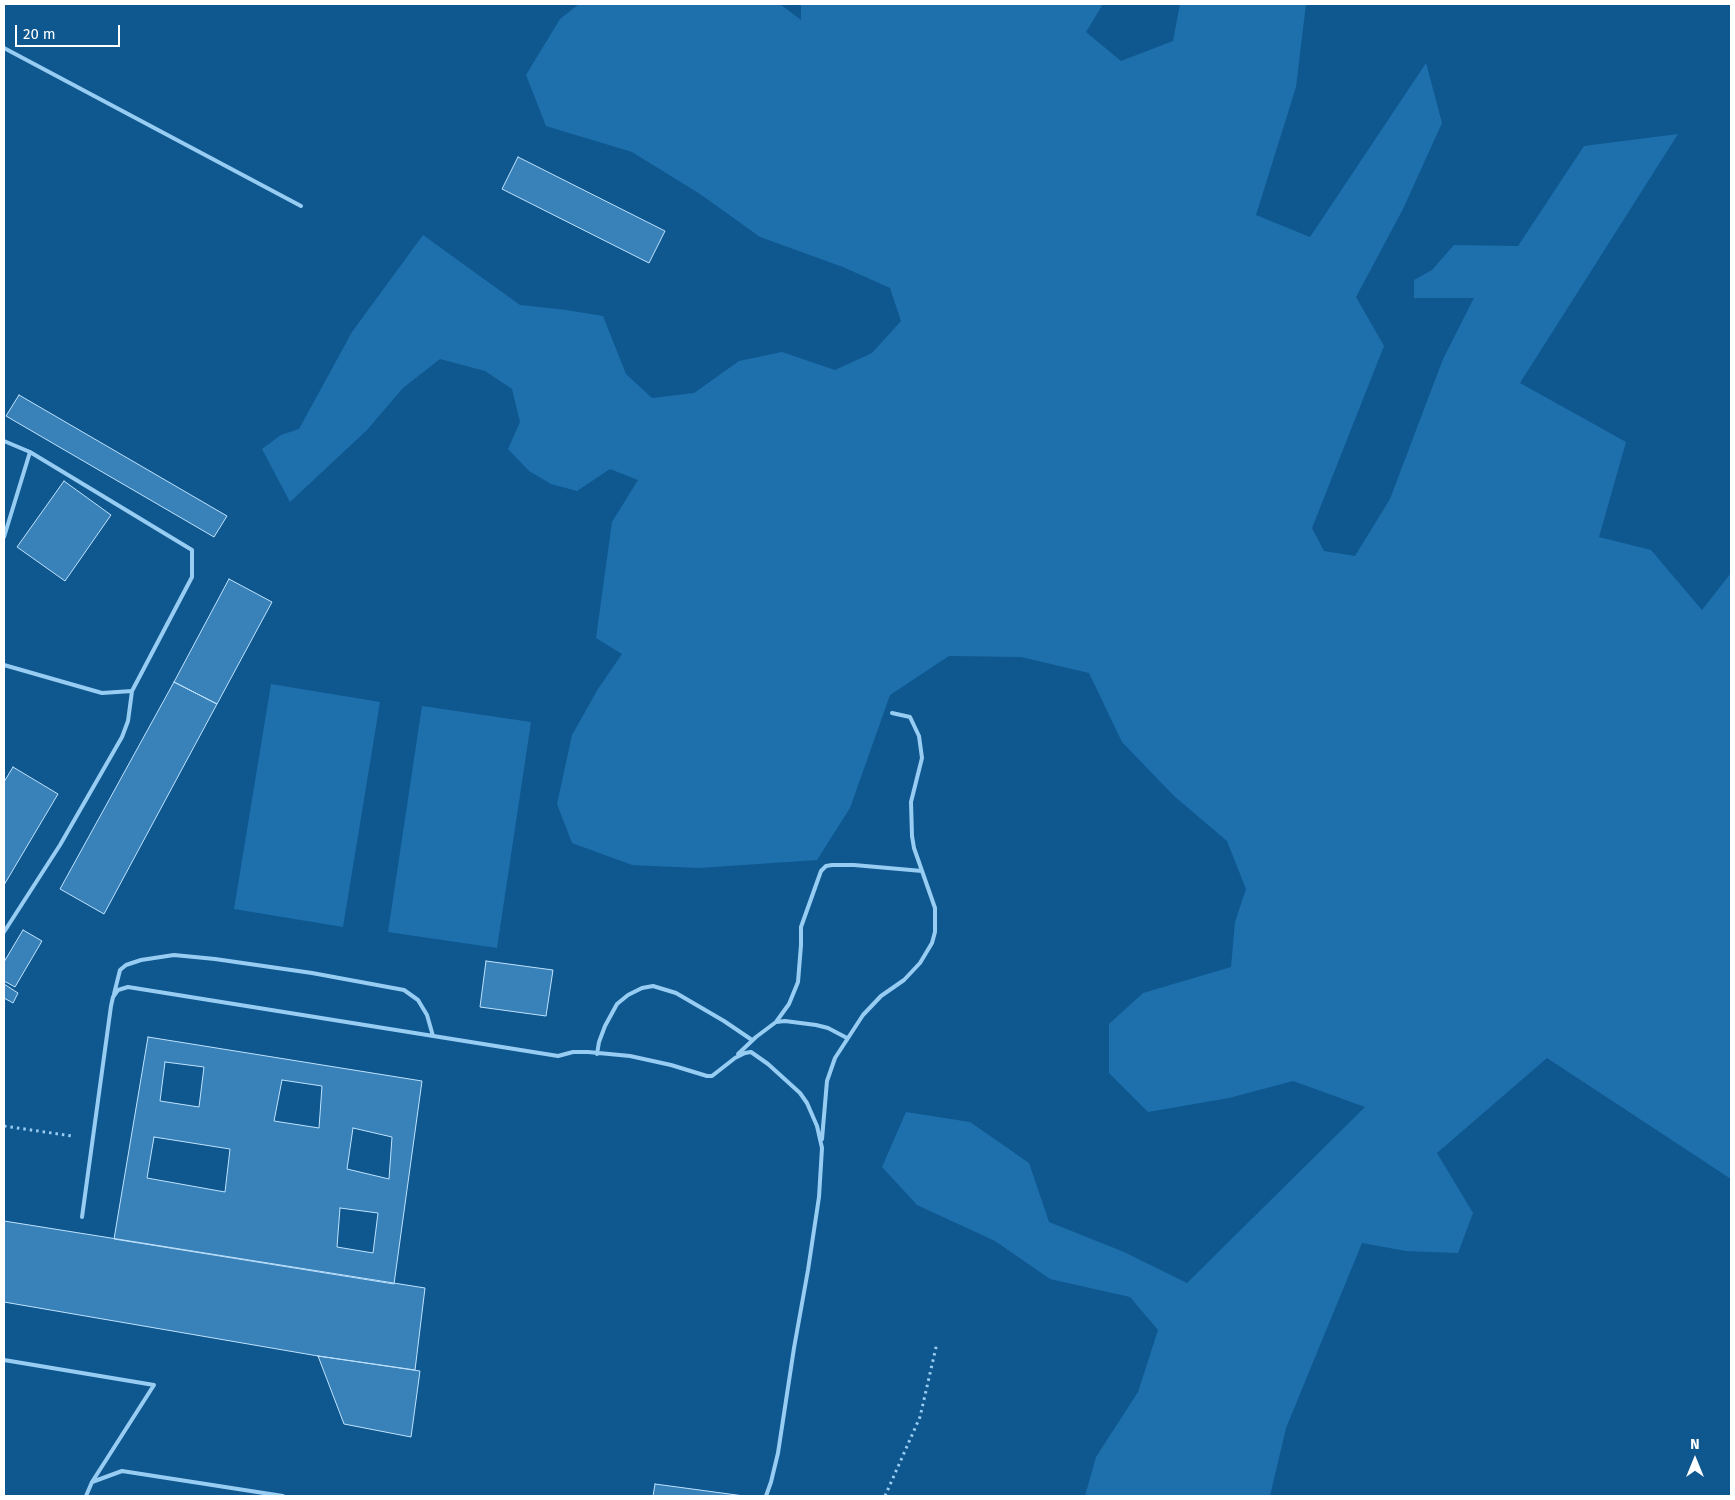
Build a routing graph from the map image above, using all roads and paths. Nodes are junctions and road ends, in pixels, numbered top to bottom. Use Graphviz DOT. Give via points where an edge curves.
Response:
graph roads {
  1 [pos="4,48"];
  2 [pos="301,206"];
  3 [pos="4,441"];
  4 [pos="30,452"];
  5 [pos="4,537"];
  6 [pos="4,665"];
  7 [pos="132,691"];
  8 [pos="892,713"];
  9 [pos="922,871"];
  10 [pos="4,932"];
  11 [pos="114,997"];
  12 [pos="776,1022"];
  13 [pos="434,1036"];
  14 [pos="847,1038"];
  15 [pos="752,1040"];
  16 [pos="597,1054"];
  17 [pos="735,1058"];
  18 [pos="4,1126"];
  19 [pos="93,1140"];
  20 [pos="822,1148"];
  21 [pos="82,1217"];
  22 [pos="937,1343"];
  23 [pos="4,1360"];
  24 [pos="92,1482"];
  25 [pos="86,1496"];
  26 [pos="283,1496"];
  27 [pos="766,1496"];
  28 [pos="885,1496"];
  1 -- 2 [label="lane"];
  3 -- 4 [label="lane"];
  4 -- 5 [label="lane"];
  4 -- 7 [label="lane" via="192,550 192,576"];
  6 -- 7 [label="lane" via="102,693"];
  7 -- 10 [label="lane" via="122,738 60,845"];
  8 -- 9 [label="lane" via="910,717 920,736 922,758 910,814 914,848"];
  9 -- 12 [label="lane" via="854,865 832,865 821,870 800,927 798,982 790,1004"];
  9 -- 14 [label="lane" via="935,908 932,942 920,963 876,1002"];
  11 -- 13 [label="lane" via="118,990 128,987"];
  11 -- 13 [label="lane" via="120,970 126,965 174,955 215,959 404,990 418,1000"];
  11 -- 19 [label="lane"];
  12 -- 14 [label="lane" via="816,1025"];
  12 -- 15 [label="lane"];
  13 -- 16 [label="lane" via="558,1056 573,1052"];
  14 -- 20 [label="lane" via="829,1073"];
  15 -- 16 [label="lane" via="676,993 653,986 642,988 617,1004 605,1026"];
  15 -- 17 [label="lane"];
  16 -- 17 [label="lane" via="630,1056 707,1076 712,1076"];
  17 -- 20 [label="lane" via="752,1052 800,1093 814,1116"];
  18 -- 19 [label="path"];
  19 -- 21 [label="lane"];
  20 -- 27 [label="lane" via="819,1197 808,1270 778,1453"];
  22 -- 28 [label="path" via="920,1417"];
  23 -- 24 [label="lane" via="154,1385"];
  24 -- 25 [label="lane"];
  24 -- 26 [label="lane" via="122,1471"];
}
